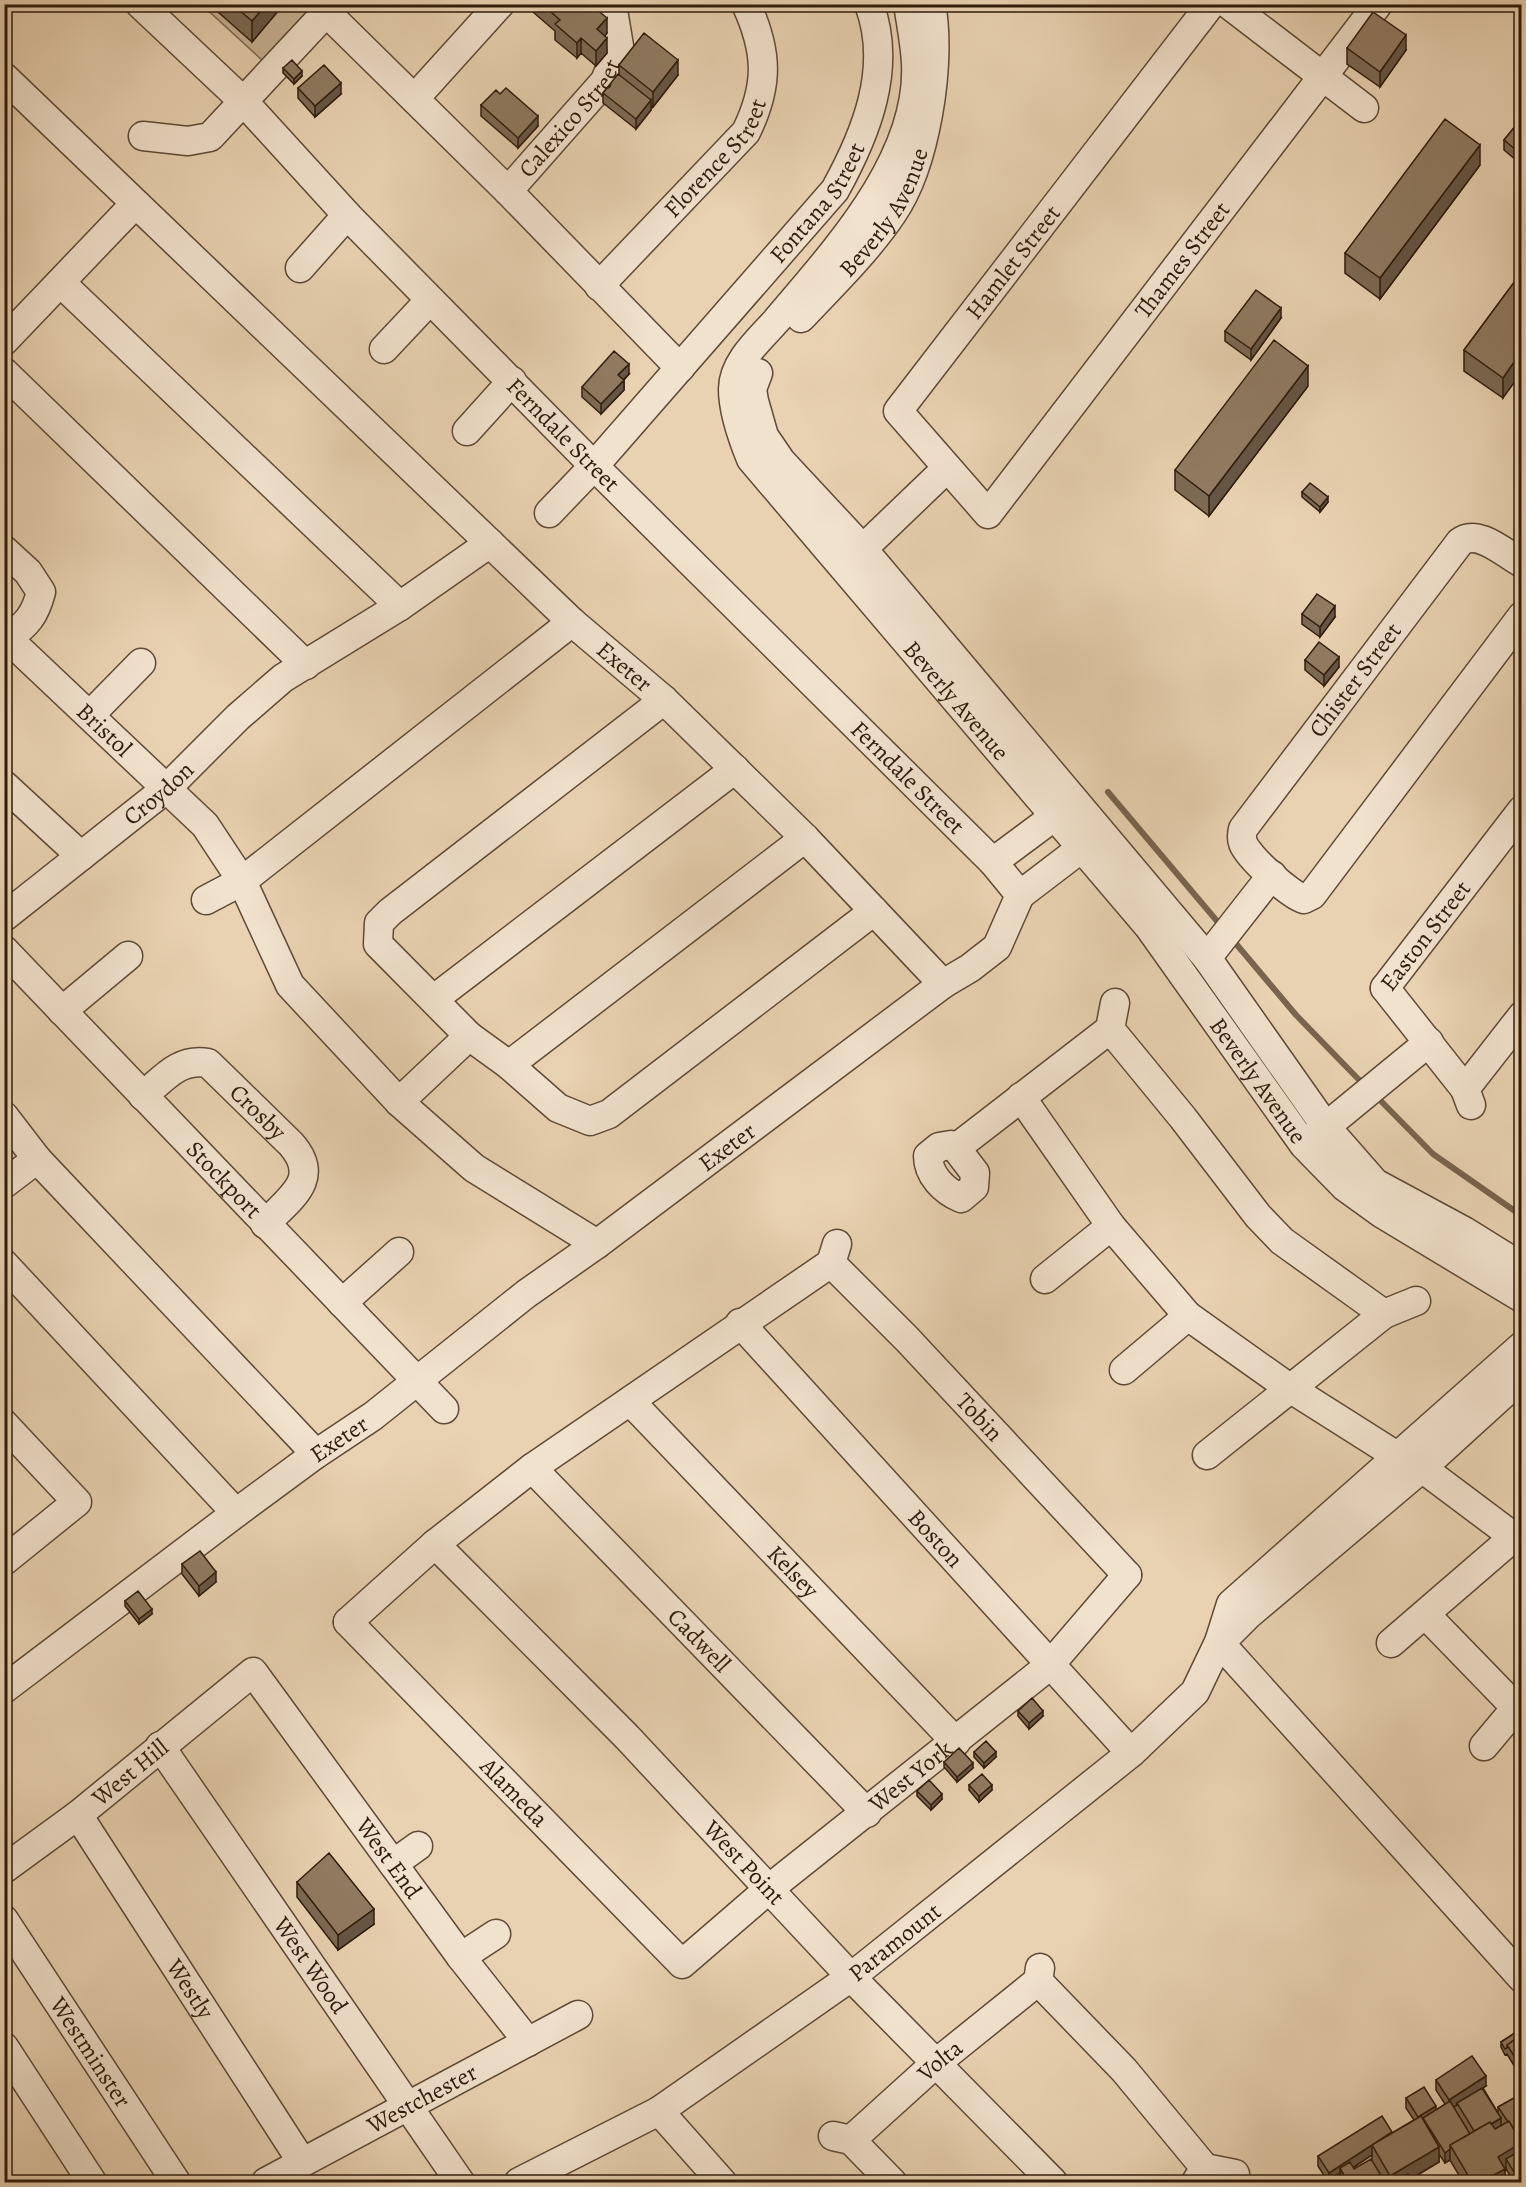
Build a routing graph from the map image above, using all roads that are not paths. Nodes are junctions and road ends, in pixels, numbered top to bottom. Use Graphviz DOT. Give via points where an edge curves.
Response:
graph roads {
  1 [pos="140,4"];
  2 [pos="500,4"];
  3 [pos="612,4"];
  4 [pos="746,4"];
  5 [pos="869,4"];
  6 [pos="908,4"];
  7 [pos="931,4"];
  8 [pos="1211,4"];
  9 [pos="1228,4"];
  10 [pos="1378,4"];
  11 [pos="330,9"];
  12 [pos="1322,76"];
  13 [pos="4,78"];
  14 [pos="415,98"];
  15 [pos="243,101"];
  16 [pos="1364,108"];
  17 [pos="143,136"];
  18 [pos="508,190"];
  19 [pos="135,204"];
  20 [pos="347,214"];
  21 [pos="300,268"];
  22 [pos="61,283"];
  23 [pos="599,286"];
  24 [pos="430,300"];
  25 [pos="4,341"];
  26 [pos="384,349"];
  27 [pos="680,368"];
  28 [pos="4,372"];
  29 [pos="512,381"];
  30 [pos="467,431"];
  31 [pos="594,466"];
  32 [pos="946,469"];
  33 [pos="549,513"];
  34 [pos="988,514"];
  35 [pos="490,543"];
  36 [pos="4,550"];
  37 [pos="853,558"];
  38 [pos="1521,563"];
  39 [pos="400,606"];
  40 [pos="1521,616"];
  41 [pos="572,622"];
  42 [pos="6,636"];
  43 [pos="141,663"];
  44 [pos="306,665"];
  45 [pos="664,700"];
  46 [pos="91,714"];
  47 [pos="735,769"];
  48 [pos="4,785"];
  49 [pos="167,788"];
  50 [pos="1065,809"];
  51 [pos="1521,810"];
  52 [pos="804,838"];
  53 [pos="1091,841"];
  54 [pos="81,856"];
  55 [pos="993,862"];
  56 [pos="1272,875"];
  57 [pos="242,881"];
  58 [pos="1020,895"];
  59 [pos="206,900"];
  60 [pos="874,911"];
  61 [pos="4,917"];
  62 [pos="4,950"];
  63 [pos="1213,951"];
  64 [pos="128,956"];
  65 [pos="943,984"];
  66 [pos="434,999"];
  67 [pos="62,1011"];
  68 [pos="1521,1016"];
  69 [pos="469,1036"];
  70 [pos="1429,1042"];
  71 [pos="509,1065"];
  72 [pos="143,1096"];
  73 [pos="1022,1097"];
  74 [pos="399,1102"];
  75 [pos="4,1116"];
  76 [pos="1326,1127"];
  77 [pos="1304,1145"];
  78 [pos="957,1148"];
  79 [pos="37,1159"];
  80 [pos="4,1184"];
  81 [pos="265,1224"];
  82 [pos="1111,1226"];
  83 [pos="597,1244"];
  84 [pos="399,1252"];
  85 [pos="1518,1257"];
  86 [pos="4,1264"];
  87 [pos="1045,1280"];
  88 [pos="1521,1298"];
  89 [pos="1416,1300"];
  90 [pos="342,1303"];
  91 [pos="1384,1314"];
  92 [pos="1188,1316"];
  93 [pos="740,1323"];
  94 [pos="1521,1346"];
  95 [pos="1124,1370"];
  96 [pos="1521,1377"];
  97 [pos="416,1382"];
  98 [pos="1288,1388"];
  99 [pos="630,1401"];
  100 [pos="444,1409"];
  101 [pos="4,1424"];
  102 [pos="316,1454"];
  103 [pos="1206,1455"];
  104 [pos="1409,1462"];
  105 [pos="532,1468"];
  106 [pos="236,1513"];
  107 [pos="1519,1536"];
  108 [pos="435,1544"];
  109 [pos="4,1561"];
  110 [pos="1137,1576"];
  111 [pos="1426,1615"];
  112 [pos="1220,1642"];
  113 [pos="1391,1643"];
  114 [pos="1050,1666"];
  115 [pos="253,1672"];
  116 [pos="6,1685"];
  117 [pos="1518,1712"];
  118 [pos="956,1742"];
  119 [pos="160,1746"];
  120 [pos="1484,1746"];
  121 [pos="1131,1752"];
  122 [pos="867,1813"];
  123 [pos="78,1815"];
  124 [pos="418,1846"];
  125 [pos="393,1864"];
  126 [pos="4,1869"];
  127 [pos="770,1888"];
  128 [pos="4,1920"];
  129 [pos="495,1934"];
  130 [pos="461,1957"];
  131 [pos="682,1964"];
  132 [pos="851,1977"];
  133 [pos="1521,1978"];
  134 [pos="578,2015"];
  135 [pos="528,2042"];
  136 [pos="4,2047"];
  137 [pos="935,2064"];
  138 [pos="408,2108"];
  139 [pos="659,2111"];
  140 [pos="302,2162"];
  141 [pos="1235,2174"];
  142 [pos="1201,2175"];
  143 [pos="92,2182"];
  144 [pos="176,2182"];
  145 [pos="266,2182"];
  146 [pos="460,2182"];
  147 [pos="519,2182"];
  148 [pos="722,2182"];
  149 [pos="892,2182"];
  150 [pos="1053,2182"];
  1 -- 15 [label="street, Ferndale Street"];
  2 -- 14 [label="street"];
  3 -- 18 [label="street, Calexico Street" via="619,46 605,81"];
  4 -- 23 [label="street, Florence Street" via="759,33 764,73 759,106 746,132"];
  5 -- 27 [label="street, Fontana Street" via="874,19 877,65 873,108 856,152 835,190"];
  6 -- 37 [label="street, Beverly Avenue" via="916,65 910,113 893,160 846,237 750,349 733,388 738,428 751,459"];
  7 -- 37 [label="street, Beverly Avenue" via="933,83 908,186 892,214 768,356 752,389 764,436"];
  8 -- 32 [label="street, Hamlet Street" via="897,411"];
  9 -- 12 [label="street"];
  10 -- 12 [label="street, Thames Street"];
  11 -- 14 [label="street"];
  11 -- 15 [label="street"];
  12 -- 16 [label="street"];
  12 -- 34 [label="street, Thames Street"];
  13 -- 19 [label="street, Exeter"];
  14 -- 18 [label="street"];
  15 -- 17 [label="street" via="210,137 188,141"];
  15 -- 20 [label="street, Ferndale Street"];
  18 -- 23 [label="street"];
  19 -- 22 [label="street"];
  19 -- 35 [label="street, Exeter"];
  20 -- 21 [label="street"];
  20 -- 24 [label="street, Ferndale Street"];
  22 -- 25 [label="street"];
  22 -- 39 [label="street"];
  23 -- 27 [label="street"];
  24 -- 26 [label="street"];
  24 -- 29 [label="street, Ferndale Street"];
  27 -- 31 [label="street, Fontana Street"];
  28 -- 44 [label="street"];
  29 -- 30 [label="street"];
  29 -- 31 [label="street, Ferndale Street"];
  31 -- 33 [label="street, Fontana Street"];
  31 -- 55 [label="street, Ferndale Street"];
  32 -- 34 [label="street, Hamlet Street"];
  32 -- 37 [label="street"];
  35 -- 39 [label="street, Croydon"];
  35 -- 41 [label="street, Exeter"];
  36 -- 42 [label="street" via="28,572 40,592 36,611 26,625"];
  37 -- 50 [label="street, Beverly Avenue"];
  38 -- 56 [label="street, Chister Street" via="1475,537 1466,537 1454,548 1243,829 1241,838 1246,850"];
  39 -- 44 [label="street, Croydon"];
  40 -- 56 [label="street, Chister Street" via="1312,895 1298,897"];
  41 -- 45 [label="street, Exeter"];
  41 -- 57 [label="street"];
  42 -- 46 [label="street, Bristol"];
  43 -- 46 [label="street"];
  44 -- 49 [label="street, Croydon" via="265,692"];
  45 -- 47 [label="street, Exeter"];
  45 -- 66 [label="street" via="379,923 378,944"];
  46 -- 49 [label="street, Bristol"];
  47 -- 52 [label="street, Exeter"];
  47 -- 66 [label="street"];
  48 -- 54 [label="street"];
  49 -- 54 [label="street, Croydon"];
  49 -- 57 [label="street, Bristol" via="206,825"];
  50 -- 53 [label="street, Beverly Avenue"];
  50 -- 55 [label="street"];
  51 -- 70 [label="street, Easton Street" via="1381,987"];
  52 -- 60 [label="street, Exeter"];
  52 -- 71 [label="street"];
  53 -- 58 [label="street"];
  53 -- 63 [label="street, Beverly Avenue"];
  53 -- 77 [label="street, Beverly Avenue"];
  54 -- 61 [label="street, Croydon"];
  55 -- 58 [label="street, Ferndale Street"];
  56 -- 63 [label="street"];
  57 -- 59 [label="street"];
  57 -- 74 [label="street, Bristol" via="290,985"];
  58 -- 65 [label="street" via="998,946"];
  60 -- 65 [label="street, Exeter"];
  60 -- 71 [label="street" via="609,1114 590,1121 576,1117 558,1108"];
  62 -- 67 [label="street, Stockport"];
  63 -- 76 [label="street, Beverly Avenue"];
  64 -- 67 [label="street"];
  65 -- 83 [label="street, Exeter"];
  66 -- 69 [label="street"];
  67 -- 72 [label="street, Stockport"];
  68 -- 70 [label="street, Easton Street" via="1468,1097"];
  69 -- 71 [label="street"];
  69 -- 74 [label="street"];
  70 -- 76 [label="street"];
  72 -- 81 [label="street, Stockport"];
  72 -- 81 [label="street, Crosby" via="179,1065 195,1060 208,1063 291,1144 305,1167 303,1183"];
  73 -- 78 [label="street"];
  73 -- 82 [label="street"];
  73 -- 91 [label="street" via="1113,1016 1183,1118 1258,1216 1282,1242"];
  74 -- 83 [label="street, Bristol" via="474,1168"];
  75 -- 79 [label="street"];
  76 -- 77 [label="street"];
  76 -- 85 [label="street, Beverly Avenue" via="1376,1183"];
  77 -- 88 [label="street, Beverly Avenue" via="1345,1187 1381,1213"];
  79 -- 80 [label="street"];
  79 -- 102 [label="street"];
  81 -- 90 [label="street, Stockport"];
  82 -- 87 [label="street"];
  82 -- 92 [label="street"];
  83 -- 97 [label="street, Exeter" via="526,1294"];
  84 -- 90 [label="street"];
  86 -- 106 [label="street"];
  89 -- 91 [label="street"];
  90 -- 97 [label="street, Stockport"];
  91 -- 98 [label="street"];
  92 -- 95 [label="street"];
  92 -- 98 [label="street"];
  93 -- 99 [label="street"];
  93 -- 110 [label="street, Tobin" via="834,1253 1065,1493"];
  93 -- 114 [label="street, Boston"];
  94 -- 104 [label="street"];
  96 -- 104 [label="street"];
  97 -- 100 [label="street, Stockport"];
  97 -- 102 [label="street, Exeter"];
  98 -- 103 [label="street"];
  98 -- 104 [label="street"];
  99 -- 105 [label="street"];
  99 -- 118 [label="street, Kelsey"];
  101 -- 109 [label="street" via="77,1502"];
  102 -- 106 [label="street, Exeter"];
  104 -- 107 [label="street"];
  104 -- 112 [label="street, Paramount" via="1231,1604"];
  105 -- 108 [label="street"];
  105 -- 122 [label="street, Cadwell"];
  106 -- 116 [label="street, Exeter"];
  107 -- 111 [label="street"];
  108 -- 127 [label="street, West Point"];
  108 -- 131 [label="street, Alameda" via="341,1620"];
  110 -- 114 [label="street, West York"];
  111 -- 113 [label="street"];
  111 -- 117 [label="street"];
  112 -- 121 [label="street, Paramount" via="1194,1692"];
  112 -- 133 [label="street"];
  114 -- 118 [label="street, West York"];
  114 -- 121 [label="street, Boston"];
  115 -- 119 [label="street, West Hill"];
  115 -- 125 [label="street, West End"];
  117 -- 120 [label="street"];
  118 -- 122 [label="street, West York"];
  119 -- 123 [label="street, West Hill"];
  119 -- 138 [label="street, West Wood"];
  121 -- 132 [label="street, Paramount"];
  122 -- 127 [label="street, West York"];
  123 -- 126 [label="street, West Hill"];
  123 -- 140 [label="street, Westly"];
  124 -- 125 [label="street"];
  125 -- 130 [label="street, West End"];
  127 -- 131 [label="street, West York"];
  127 -- 132 [label="street, West Point"];
  128 -- 144 [label="street, Westminster"];
  129 -- 130 [label="street"];
  130 -- 135 [label="street, West End"];
  132 -- 137 [label="street, West Point"];
  132 -- 139 [label="street, Paramount"];
  134 -- 135 [label="street, Westchester"];
  135 -- 138 [label="street, Westchester"];
  136 -- 143 [label="street"];
  137 -- 142 [label="street, Volta" via="1039,1974 1124,2070"];
  137 -- 149 [label="street, Volta" via="842,2138"];
  137 -- 150 [label="street, West Point"];
  138 -- 140 [label="street, Westchester"];
  138 -- 146 [label="street, West Wood"];
  139 -- 147 [label="street, Paramount"];
  139 -- 148 [label="street"];
  140 -- 145 [label="street, Westchester"];
  141 -- 142 [label="street"];
}
